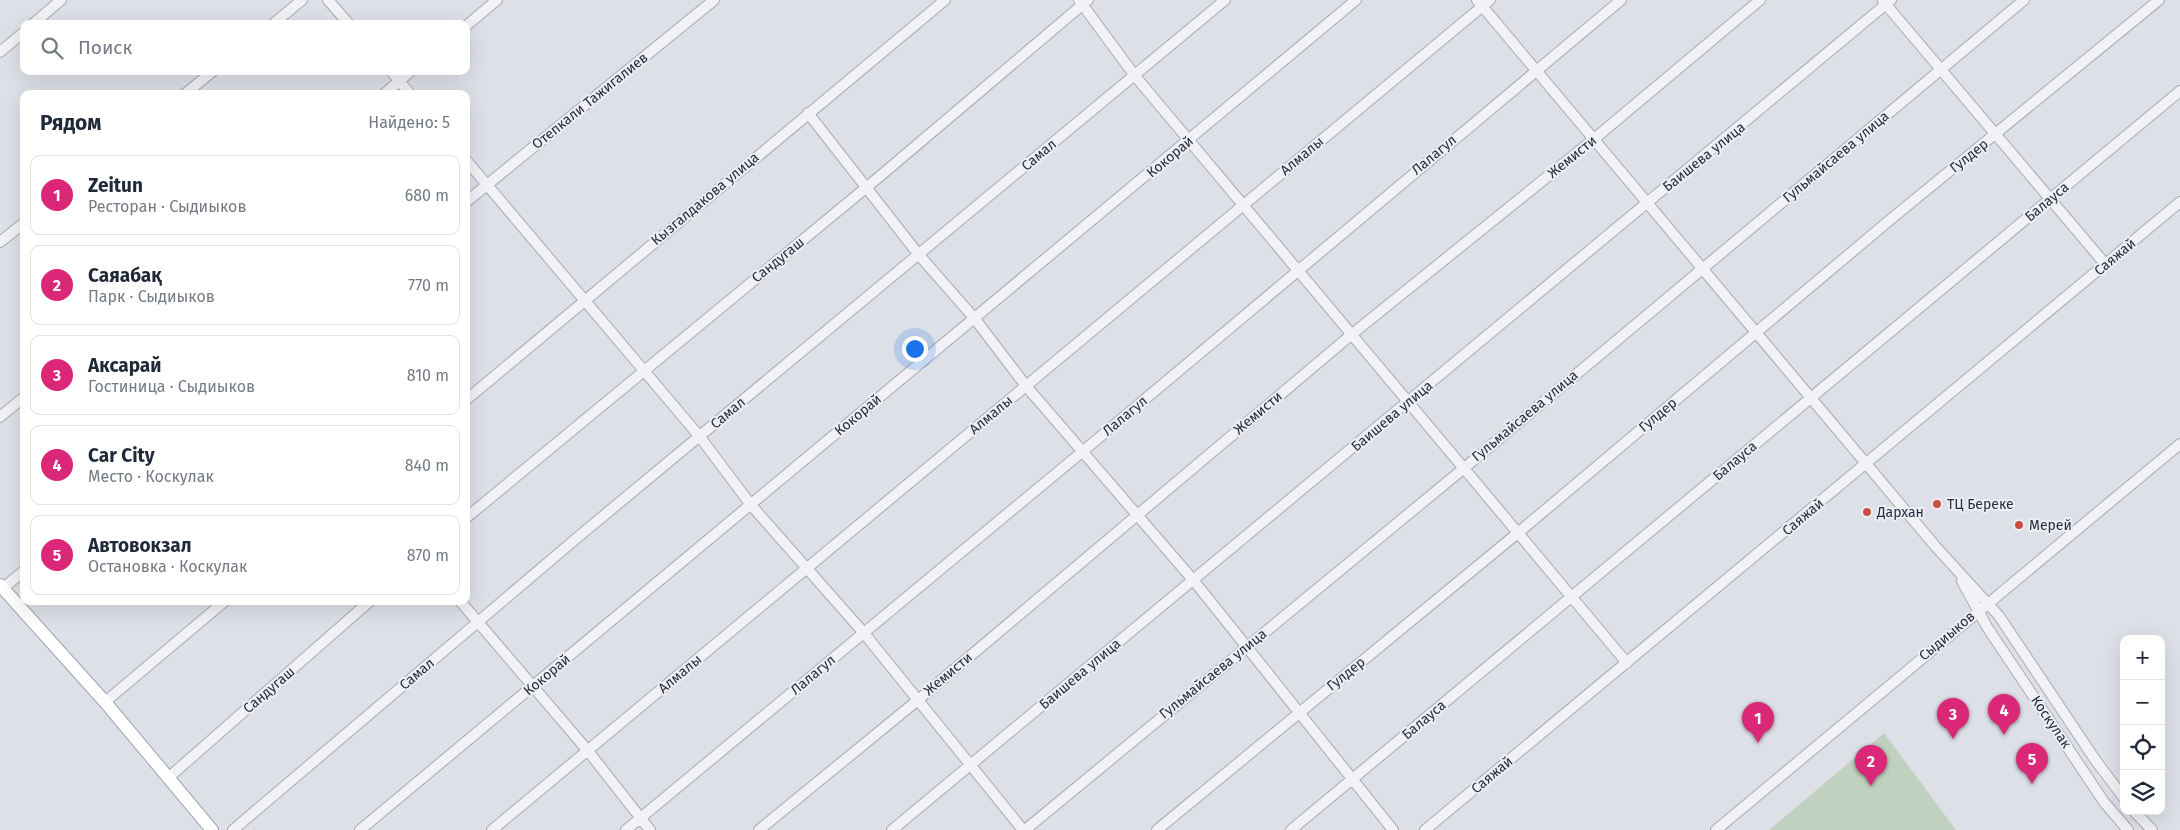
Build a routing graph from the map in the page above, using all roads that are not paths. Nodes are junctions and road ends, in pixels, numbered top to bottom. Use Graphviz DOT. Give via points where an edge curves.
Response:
graph roads {
  1 [pos="61,0"];
  2 [pos="302,0"];
  3 [pos="328,0"];
  4 [pos="498,0"];
  5 [pos="714,0"];
  6 [pos="945,0"];
  7 [pos="1225,0"];
  8 [pos="1356,0"];
  9 [pos="1621,0"];
  10 [pos="1760,0"];
  11 [pos="2024,0"];
  12 [pos="2159,0"];
  13 [pos="1886,1"];
  14 [pos="1083,2"];
  15 [pos="1483,2"];
  16 [pos="38,20"];
  17 [pos="278,20"];
  18 [pos="346,20"];
  19 [pos="470,23"];
  20 [pos="20,35"];
  21 [pos="0,52"];
  22 [pos="1536,70"];
  23 [pos="1940,70"];
  24 [pos="208,75"];
  25 [pos="395,75"];
  26 [pos="407,75"];
  27 [pos="1135,76"];
  28 [pos="400,81"];
  29 [pos="190,90"];
  30 [pos="389,90"];
  31 [pos="407,90"];
  32 [pos="2180,91"];
  33 [pos="808,113"];
  34 [pos="1994,136"];
  35 [pos="1594,139"];
  36 [pos="1189,141"];
  37 [pos="470,165"];
  38 [pos="487,185"];
  39 [pos="866,189"];
  40 [pos="470,199"];
  41 [pos="2050,199"];
  42 [pos="2180,202"];
  43 [pos="1647,203"];
  44 [pos="1243,205"];
  45 [pos="20,226"];
  46 [pos="0,242"];
  47 [pos="919,255"];
  48 [pos="2106,265"];
  49 [pos="1702,269"];
  50 [pos="1297,271"];
  51 [pos="585,301"];
  52 [pos="974,319"];
  53 [pos="1756,333"];
  54 [pos="1351,335"];
  55 [pos="643,371"];
  56 [pos="1026,386"];
  57 [pos="470,397"];
  58 [pos="1810,398"];
  59 [pos="20,400"];
  60 [pos="1408,403"];
  61 [pos="0,417"];
  62 [pos="700,436"];
  63 [pos="2180,444"];
  64 [pos="1082,452"];
  65 [pos="1866,464"];
  66 [pos="1463,469"];
  67 [pos="751,505"];
  68 [pos="1138,514"];
  69 [pos="470,515"];
  70 [pos="1519,532"];
  71 [pos="1944,556"];
  72 [pos="807,569"];
  73 [pos="20,574"];
  74 [pos="1194,580"];
  75 [pos="2,586"];
  76 [pos="1572,597"];
  77 [pos="1988,602"];
  78 [pos="220,605"];
  79 [pos="365,605"];
  80 [pos="463,605"];
  81 [pos="1978,611"];
  82 [pos="478,622"];
  83 [pos="863,632"];
  84 [pos="1246,647"];
  85 [pos="1628,663"];
  86 [pos="533,686"];
  87 [pos="918,700"];
  88 [pos="105,702"];
  89 [pos="1300,712"];
  90 [pos="588,750"];
  91 [pos="972,764"];
  92 [pos="168,778"];
  93 [pos="1352,780"];
  94 [pos="2120,792"];
  95 [pos="2138,815"];
  96 [pos="640,818"];
  97 [pos="212,830"];
  98 [pos="233,830"];
  99 [pos="360,830"];
  100 [pos="492,830"];
  101 [pos="626,830"];
  102 [pos="650,830"];
  103 [pos="759,830"];
  104 [pos="892,830"];
  105 [pos="1024,830"];
  106 [pos="1157,830"];
  107 [pos="1291,830"];
  108 [pos="1393,830"];
  109 [pos="1426,830"];
  110 [pos="1716,830"];
  111 [pos="2128,830"];
  112 [pos="2152,830"];
  1 -- 16 [label="street"];
  2 -- 17 [label="street"];
  3 -- 18 [label="street"];
  4 -- 19 [label="street"];
  5 -- 38 [label="street, Отепкали Тажигалиев"];
  6 -- 33 [label="street, Кызгалдакова улица"];
  7 -- 27 [label="street, Самал"];
  8 -- 36 [label="street, Кокорай"];
  9 -- 22 [label="street, Лалагул"];
  10 -- 35 [label="street, Жемисти"];
  11 -- 23 [label="street, Гульмайсаева улица"];
  12 -- 34 [label="street, Гулдер"];
  13 -- 23 [label="street"];
  13 -- 43 [label="street, Баишева улица"];
  14 -- 27 [label="street"];
  14 -- 39 [label="street, Сандугаш"];
  15 -- 22 [label="street"];
  15 -- 44 [label="street, Алмалы"];
  20 -- 21 [label="street"];
  22 -- 35 [label="street"];
  22 -- 50 [label="street, Лалагул"];
  23 -- 34 [label="street"];
  23 -- 49 [label="street, Гульмайсаева улица"];
  24 -- 29 [label="street"];
  25 -- 28 [label="street"];
  26 -- 28 [label="street"];
  27 -- 36 [label="street"];
  27 -- 47 [label="street, Самал"];
  28 -- 30 [label="street"];
  28 -- 31 [label="street"];
  32 -- 41 [label="street, Балауса"];
  33 -- 39 [label="street"];
  33 -- 51 [label="street, Кызгалдакова улица"];
  34 -- 41 [label="street"];
  34 -- 53 [label="street, Гулдер"];
  35 -- 43 [label="street"];
  35 -- 54 [label="street, Жемисти"];
  36 -- 44 [label="street"];
  36 -- 52 [label="street, Кокорай"];
  37 -- 38 [label="street"];
  38 -- 40 [label="street, Отепкали Тажигалиев"];
  38 -- 51 [label="street"];
  39 -- 47 [label="street"];
  39 -- 55 [label="street, Сандугаш"];
  41 -- 48 [label="street"];
  41 -- 58 [label="street, Балауса"];
  42 -- 48 [label="street, Саяжай"];
  43 -- 49 [label="street"];
  43 -- 60 [label="street, Баишева улица"];
  44 -- 50 [label="street"];
  44 -- 56 [label="street, Алмалы"];
  45 -- 46 [label="street"];
  47 -- 52 [label="street"];
  47 -- 62 [label="street, Самал"];
  48 -- 65 [label="street, Саяжай"];
  49 -- 53 [label="street"];
  49 -- 66 [label="street, Гульмайсаева улица"];
  50 -- 54 [label="street"];
  50 -- 64 [label="street, Лалагул"];
  51 -- 55 [label="street"];
  51 -- 57 [label="street, Кызгалдакова улица"];
  52 -- 56 [label="street"];
  52 -- 67 [label="street, Кокорай"];
  53 -- 58 [label="street"];
  53 -- 70 [label="street, Гулдер"];
  54 -- 60 [label="street"];
  54 -- 68 [label="street, Жемисти"];
  55 -- 62 [label="street"];
  55 -- 69 [label="street, Сандугаш"];
  56 -- 64 [label="street"];
  56 -- 72 [label="street, Алмалы"];
  58 -- 65 [label="street"];
  58 -- 76 [label="street, Балауса"];
  59 -- 61 [label="street"];
  60 -- 66 [label="street"];
  60 -- 74 [label="street, Баишева улица"];
  62 -- 67 [label="street"];
  62 -- 82 [label="street, Самал"];
  63 -- 77 [label="street, Сыдиыков"];
  64 -- 68 [label="street"];
  64 -- 83 [label="street, Лалагул"];
  65 -- 71 [label="street"];
  65 -- 85 [label="street, Саяжай"];
  66 -- 70 [label="street"];
  66 -- 84 [label="street, Гульмайсаева улица"];
  67 -- 72 [label="street"];
  67 -- 86 [label="street, Кокорай"];
  68 -- 74 [label="street"];
  68 -- 87 [label="street, Жемисти"];
  70 -- 76 [label="street"];
  70 -- 89 [label="street, Гулдер"];
  71 -- 77 [label="street, Коскулак"];
  71 -- 81 [label="street, Коскулак"];
  72 -- 83 [label="street"];
  72 -- 90 [label="street, Алмалы"];
  73 -- 75 [label="street"];
  74 -- 84 [label="street"];
  74 -- 91 [label="street, Баишева улица"];
  75 -- 88 [label="main road"];
  76 -- 85 [label="street"];
  76 -- 93 [label="street, Балауса"];
  77 -- 81 [label="street, Сыдиыков"];
  77 -- 94 [label="street, Коскулак"];
  78 -- 88 [label="street"];
  79 -- 92 [label="street, Сандугаш"];
  80 -- 82 [label="street"];
  81 -- 110 [label="street, Сыдиыков"];
  81 -- 111 [label="street, Коскулак" via="2104,802"];
  82 -- 86 [label="street"];
  82 -- 98 [label="street, Самал"];
  83 -- 87 [label="street"];
  83 -- 96 [label="street, Лалагул"];
  84 -- 89 [label="street"];
  84 -- 105 [label="street, Гульмайсаева улица"];
  85 -- 109 [label="street, Саяжай"];
  86 -- 90 [label="street"];
  86 -- 99 [label="street, Кокорай"];
  87 -- 91 [label="street"];
  87 -- 103 [label="street, Жемисти"];
  88 -- 92 [label="main road"];
  89 -- 93 [label="street"];
  89 -- 106 [label="street, Гулдер"];
  90 -- 96 [label="street"];
  90 -- 100 [label="street, Алмалы"];
  91 -- 104 [label="street, Баишева улица"];
  91 -- 105 [label="street"];
  92 -- 97 [label="main road"];
  93 -- 107 [label="street, Балауса"];
  93 -- 108 [label="street"];
  95 -- 112 [label="street"];
  96 -- 101 [label="street, Лалагул"];
  96 -- 102 [label="street"];
}
